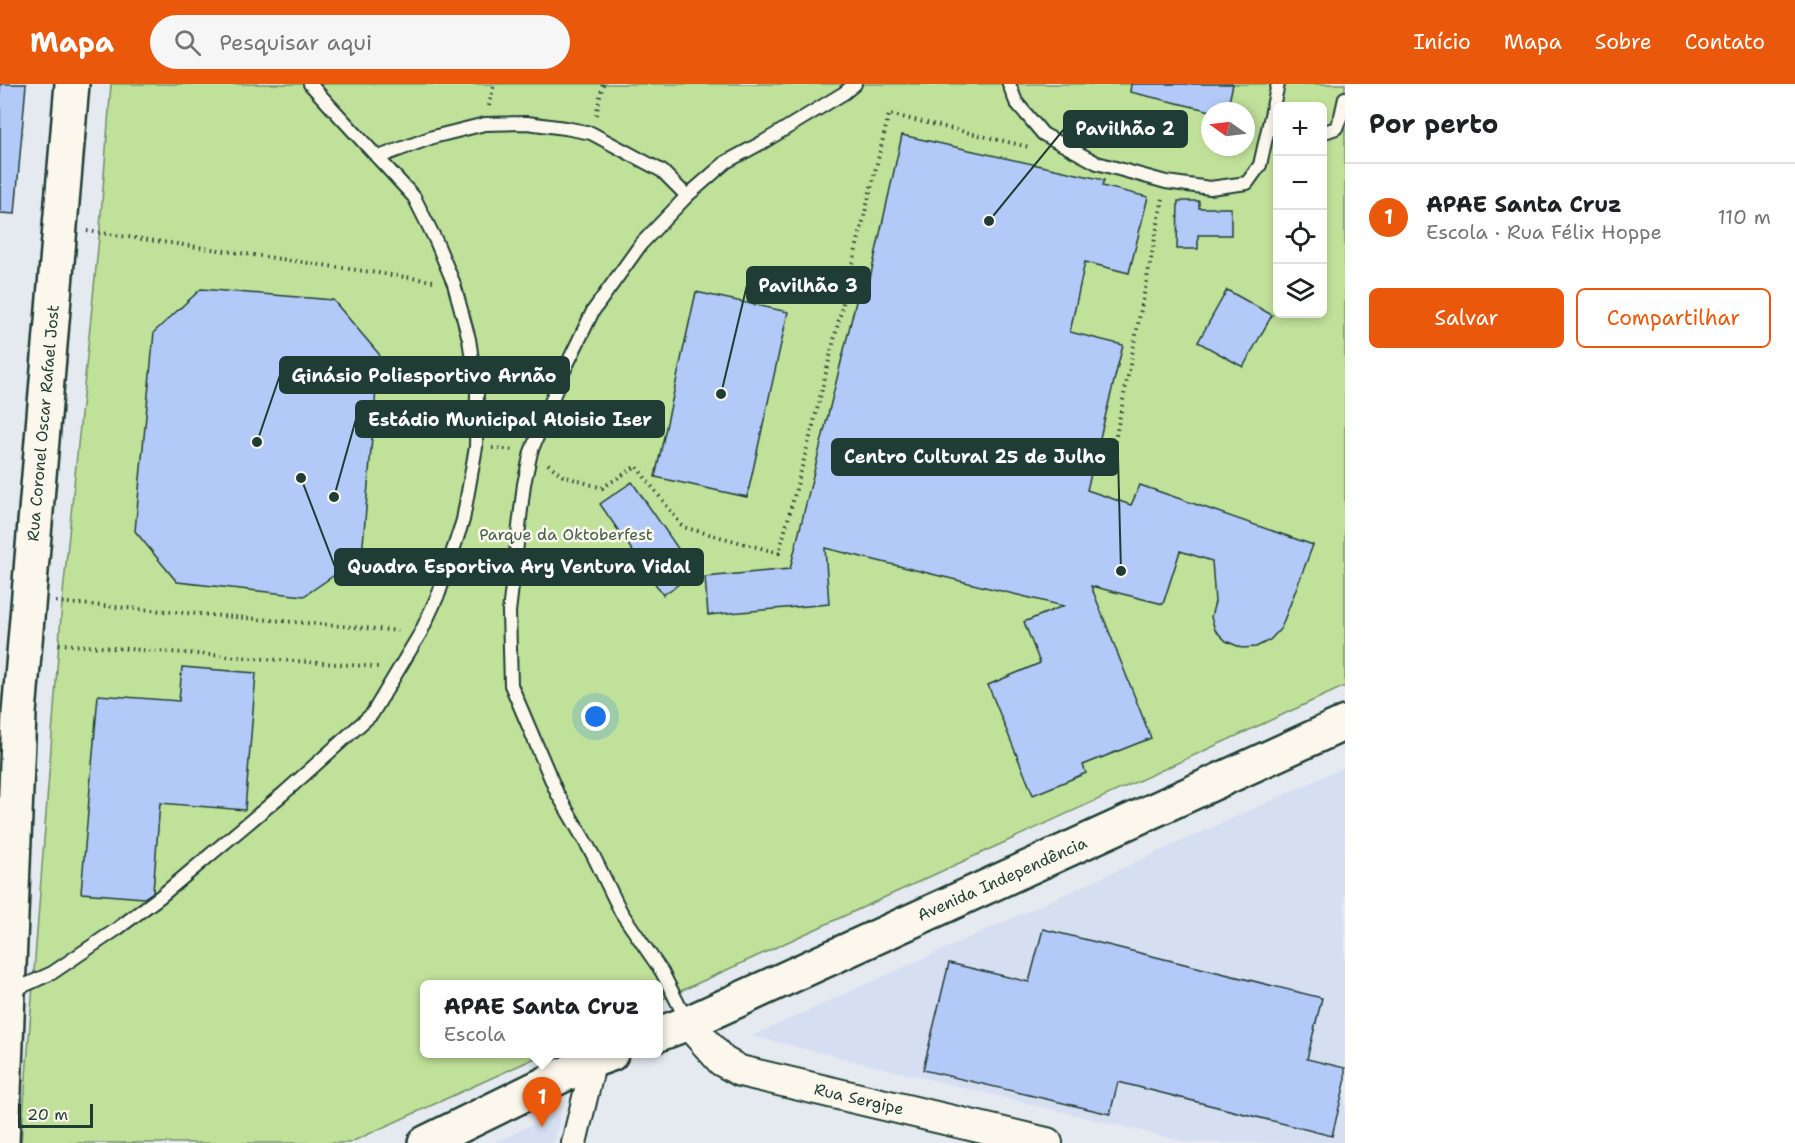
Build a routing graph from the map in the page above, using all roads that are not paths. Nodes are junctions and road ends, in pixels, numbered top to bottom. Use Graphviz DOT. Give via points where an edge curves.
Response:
graph roads {
  1 [pos="72,84"];
  2 [pos="310,84"];
  3 [pos="855,84"];
  4 [pos="1009,84"];
  5 [pos="1278,84"];
  6 [pos="1345,98"];
  7 [pos="1276,102"];
  8 [pos="1273,125"];
  9 [pos="1327,131"];
  10 [pos="379,157"];
  11 [pos="687,195"];
  12 [pos="450,559"];
  13 [pos="514,568"];
  14 [pos="9,711"];
  15 [pos="1345,723"];
  16 [pos="16,762"];
  17 [pos="0,838"];
  18 [pos="4,991"];
  19 [pos="673,1028"];
  20 [pos="600,1058"];
  21 [pos="602,1058"];
  22 [pos="991,1136"];
  23 [pos="2,1142"];
  24 [pos="425,1143"];
  25 [pos="574,1143"];
  26 [pos="1047,1143"];
  1 -- 14 [label="main road, Rua Coronel Oscar Rafael Jost" via="28,600"];
  2 -- 10 [label="lane"];
  3 -- 11 [label="lane" via="726,162"];
  4 -- 8 [label="lane" via="1016,102 1043,134 1097,163 1166,182 1210,188 1247,183 1260,165"];
  5 -- 7 [label="lane"];
  6 -- 9 [label="lane" via="1336,128"];
  10 -- 11 [label="lane" via="433,136 485,124 527,123 591,133 662,171"];
  10 -- 12 [label="lane" via="414,197 436,241 454,284 469,339 477,393 477,447 463,520"];
  11 -- 13 [label="lane" via="641,244 593,311 561,377 531,452"];
  12 -- 13 [label="lane"];
  12 -- 18 [label="lane" via="421,632 372,714 161,896 52,973"];
  13 -- 19 [label="lane" via="509,612 511,685 557,793 621,912 662,972"];
  14 -- 16 [label="main road, Rua Coronel Oscar Rafael Jost"];
  15 -- 19 [label="main road, Avenida Independência"];
  16 -- 17 [label="main road, Rua Coronel Oscar Rafael Jost"];
  16 -- 18 [label="main road, Rua Coronel Oscar Rafael Jost"];
  18 -- 23 [label="main road, Rua Coronel Oscar Rafael Jost"];
  19 -- 22 [label="street, Rua Sergipe" via="740,1071"];
  20 -- 24 [label="main road"];
  21 -- 25 [label="street"];
  22 -- 26 [label="street, Rua Sergipe"];
}
